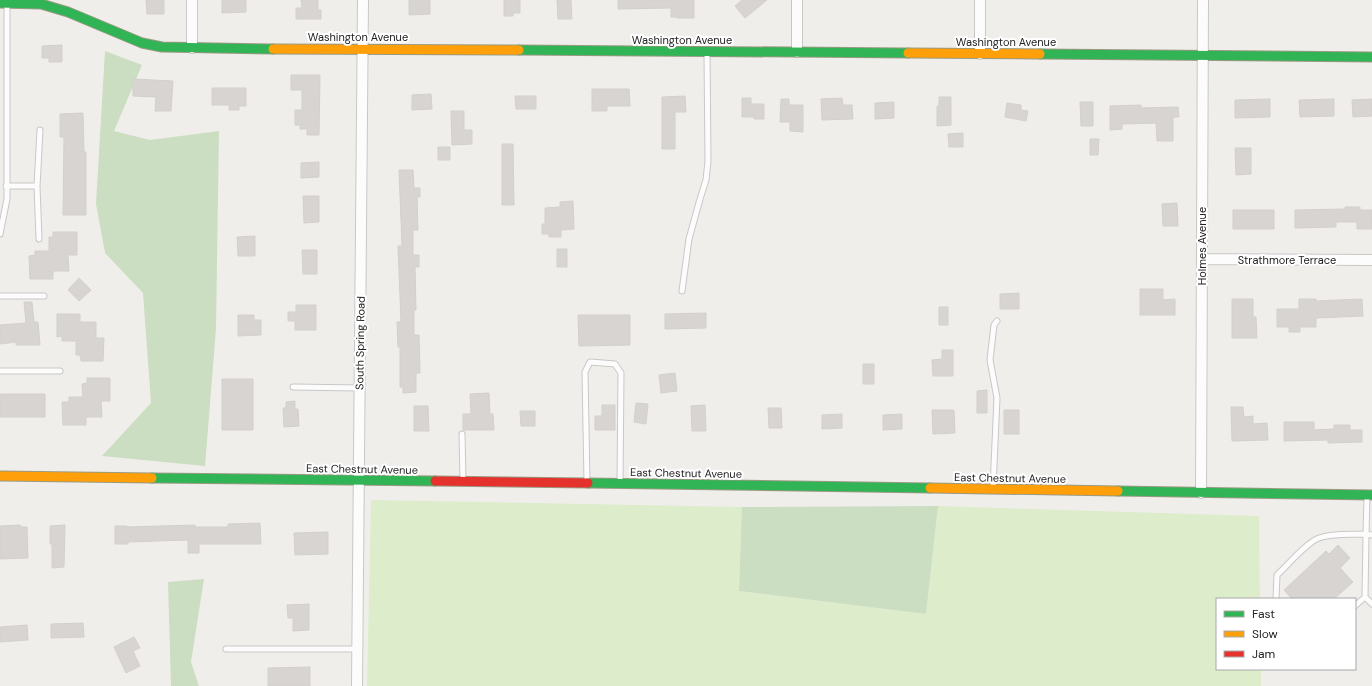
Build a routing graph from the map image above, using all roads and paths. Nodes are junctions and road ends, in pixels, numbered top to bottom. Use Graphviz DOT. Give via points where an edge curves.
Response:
graph roads {
  1 [pos="192,0"];
  2 [pos="363,0"];
  3 [pos="797,0"];
  4 [pos="980,0"];
  5 [pos="1203,0"];
  6 [pos="5,2"];
  7 [pos="192,48"];
  8 [pos="363,49"];
  9 [pos="707,52"];
  10 [pos="797,52"];
  11 [pos="980,54"];
  12 [pos="1203,55"];
  13 [pos="1372,57"];
  14 [pos="40,130"];
  15 [pos="3,159"];
  16 [pos="6,186"];
  17 [pos="38,186"];
  18 [pos="0,234"];
  19 [pos="39,239"];
  20 [pos="1202,259"];
  21 [pos="1372,260"];
  22 [pos="682,291"];
  23 [pos="0,296"];
  24 [pos="44,296"];
  25 [pos="997,321"];
  26 [pos="0,371"];
  27 [pos="60,371"];
  28 [pos="293,387"];
  29 [pos="360,388"];
  30 [pos="462,434"];
  31 [pos="0,476"];
  32 [pos="358,480"];
  33 [pos="463,483"];
  34 [pos="587,483"];
  35 [pos="620,484"];
  36 [pos="993,490"];
  37 [pos="1201,493"];
  38 [pos="1370,495"];
  39 [pos="1366,534"];
  40 [pos="1372,535"];
  41 [pos="1365,597"];
  42 [pos="1276,598"];
  43 [pos="1372,604"];
  44 [pos="1356,605"];
  45 [pos="226,649"];
  46 [pos="357,649"];
  47 [pos="356,686"];
  1 -- 7 [label="street"];
  2 -- 8 [label="street, South Spring Road"];
  3 -- 10 [label="street"];
  4 -- 11 [label="street"];
  5 -- 12 [label="street, Holmes Avenue"];
  6 -- 7 [label="street, Washington Avenue" via="41,4 68,12 142,43"];
  6 -- 15 [label="lane"];
  7 -- 8 [label="street, Washington Avenue"];
  8 -- 9 [label="street, Washington Avenue"];
  8 -- 29 [label="street, South Spring Road"];
  9 -- 10 [label="street, Washington Avenue"];
  9 -- 22 [label="lane" via="708,161 706,180 689,239"];
  10 -- 11 [label="street, Washington Avenue"];
  11 -- 12 [label="street, Washington Avenue"];
  12 -- 13 [label="street, Washington Avenue"];
  12 -- 20 [label="street, Holmes Avenue"];
  14 -- 17 [label="lane"];
  15 -- 16 [label="lane"];
  16 -- 17 [label="lane"];
  16 -- 18 [label="lane"];
  17 -- 19 [label="lane"];
  20 -- 21 [label="street, Strathmore Terrace"];
  20 -- 37 [label="street, Holmes Avenue"];
  23 -- 24 [label="lane"];
  25 -- 36 [label="lane" via="994,325 990,360 997,398"];
  26 -- 27 [label="lane"];
  28 -- 29 [label="lane"];
  29 -- 32 [label="street, South Spring Road"];
  30 -- 33 [label="lane"];
  31 -- 32 [label="street, East Chestnut Avenue"];
  32 -- 33 [label="street, East Chestnut Avenue"];
  32 -- 46 [label="street, South Spring Road"];
  33 -- 34 [label="street, East Chestnut Avenue"];
  34 -- 35 [label="street, East Chestnut Avenue"];
  34 -- 35 [label="lane" via="585,372 590,362 615,364 621,373"];
  35 -- 36 [label="street, East Chestnut Avenue"];
  36 -- 37 [label="street, East Chestnut Avenue"];
  37 -- 38 [label="street, East Chestnut Avenue"];
  38 -- 39 [label="lane"];
  39 -- 40 [label="lane"];
  39 -- 41 [label="lane"];
  39 -- 42 [label="lane" via="1328,536 1310,544 1277,575"];
  41 -- 43 [label="lane"];
  41 -- 44 [label="lane"];
  45 -- 46 [label="lane"];
  46 -- 47 [label="street, South Spring Road"];
}
